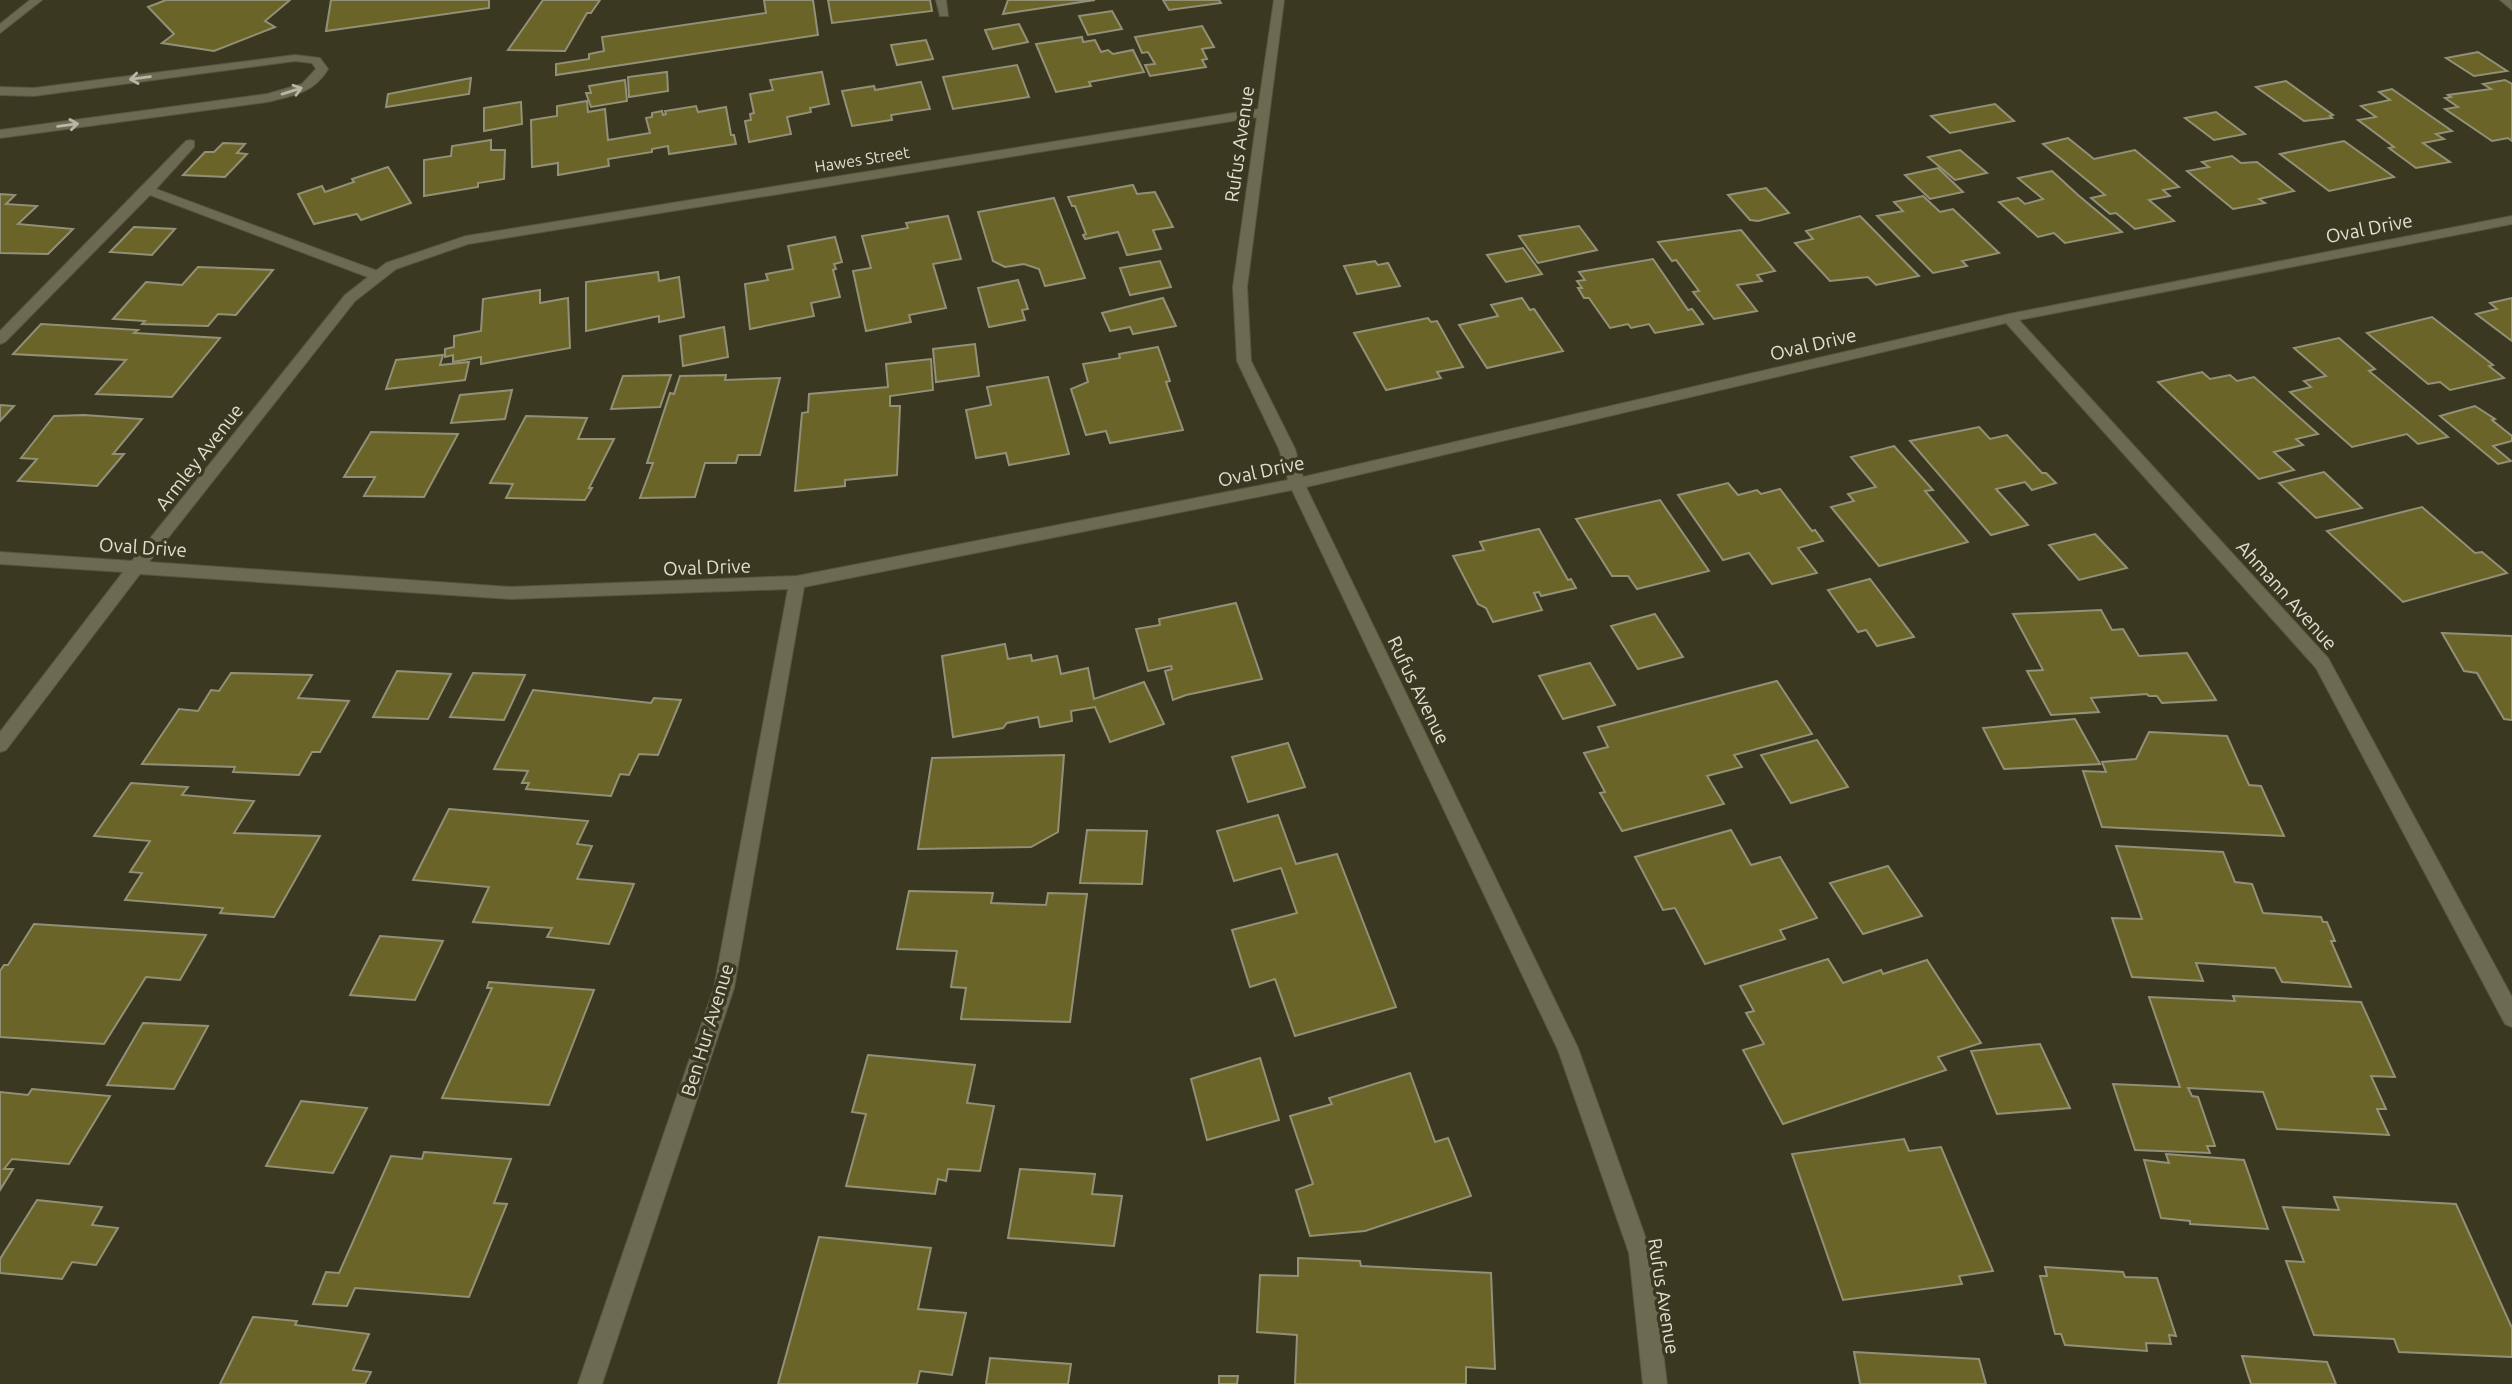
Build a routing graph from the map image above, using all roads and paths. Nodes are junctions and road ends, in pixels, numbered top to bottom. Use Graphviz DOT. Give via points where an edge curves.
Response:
graph roads {
  1 [pos="37,0"];
  2 [pos="941,0"];
  3 [pos="1279,0"];
  4 [pos="2505,0"];
  5 [pos="2512,7"];
  6 [pos="944,14"];
  7 [pos="0,30"];
  8 [pos="0,91"];
  9 [pos="1265,112"];
  10 [pos="0,134"];
  11 [pos="190,144"];
  12 [pos="148,190"];
  13 [pos="2512,220"];
  14 [pos="466,240"];
  15 [pos="378,276"];
  16 [pos="2009,318"];
  17 [pos="0,339"];
  18 [pos="1297,484"];
  19 [pos="0,558"];
  20 [pos="137,566"];
  21 [pos="797,582"];
  22 [pos="0,745"];
  23 [pos="2512,1017"];
  24 [pos="590,1384"];
  25 [pos="1656,1384"];
  1 -- 7 [label="street"];
  2 -- 6 [label="street"];
  3 -- 9 [label="street, Rufus Avenue"];
  4 -- 5 [label="street"];
  10 -- 8 [label="street, one-way" via="267,98 316,81 322,69 316,60 295,58 34,92"];
  9 -- 14 [label="street, Hawes Street"];
  9 -- 18 [label="street, Rufus Avenue" via="1240,287 1244,361 1287,449"];
  11 -- 12 [label="street"];
  12 -- 15 [label="street"];
  12 -- 17 [label="street"];
  13 -- 16 [label="street, Oval Drive"];
  14 -- 15 [label="street, Armley Avenue" via="391,266"];
  15 -- 20 [label="street, Armley Avenue" via="350,298"];
  16 -- 18 [label="street, Oval Drive"];
  16 -- 23 [label="street, Ahmann Avenue" via="2322,663"];
  18 -- 21 [label="street, Oval Drive"];
  18 -- 25 [label="street, Rufus Avenue" via="1568,1048 1640,1253"];
  19 -- 20 [label="street, Oval Drive"];
  20 -- 21 [label="street, Oval Drive" via="511,593"];
  20 -- 22 [label="street, Armley Avenue"];
  21 -- 24 [label="street, Ben Hur Avenue" via="724,988"];
}
